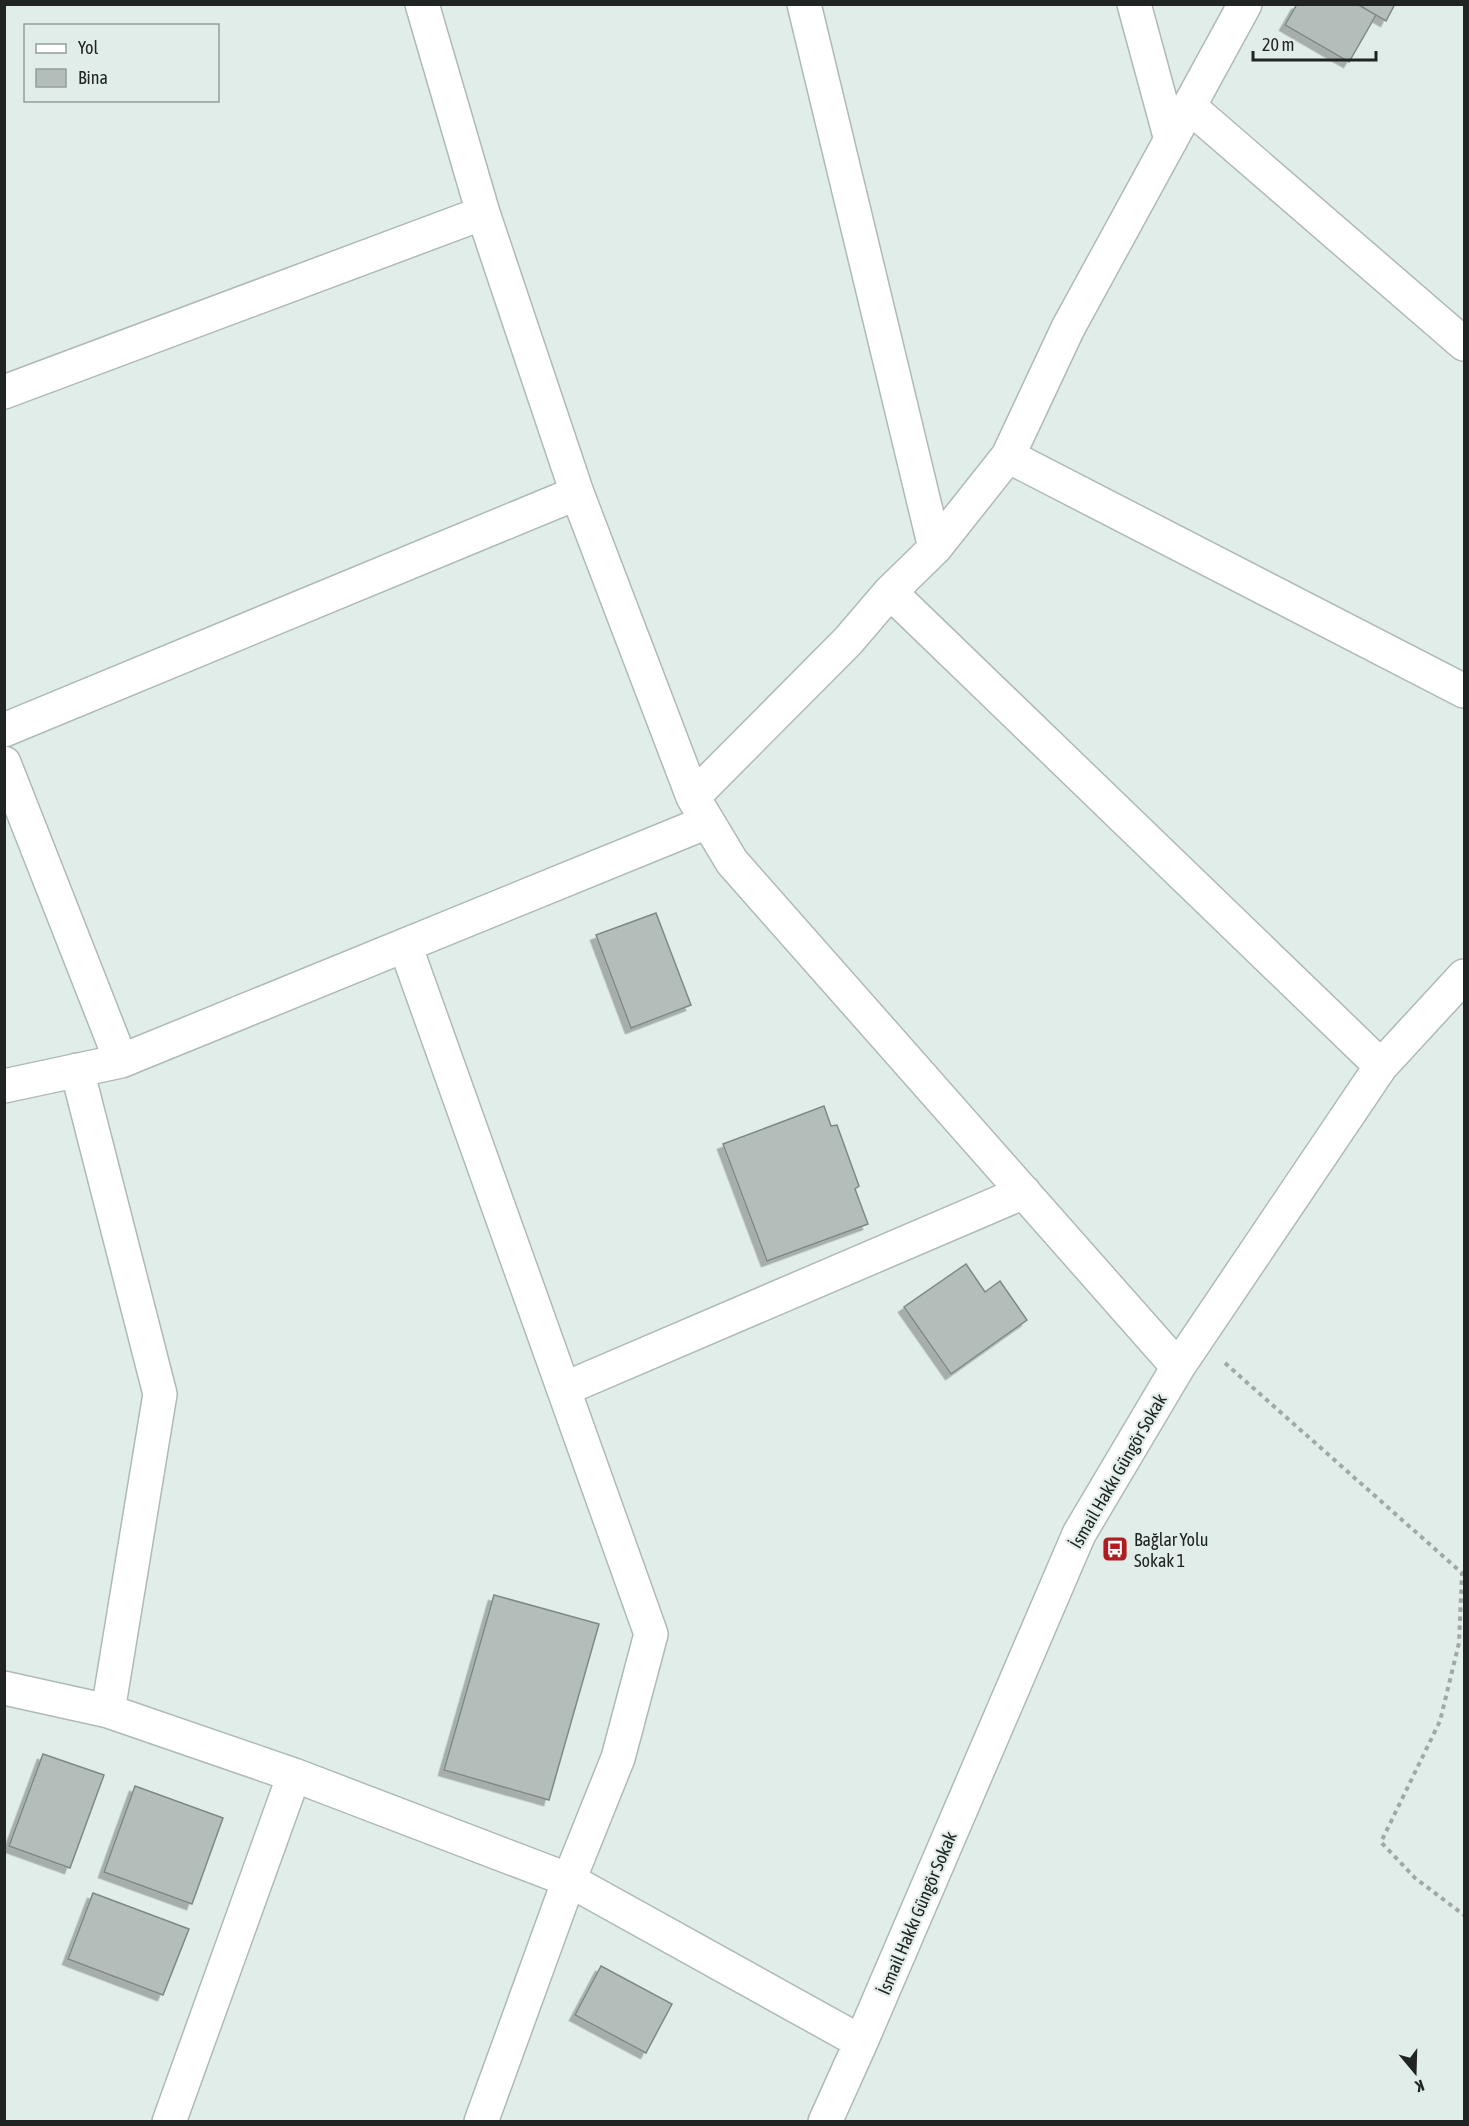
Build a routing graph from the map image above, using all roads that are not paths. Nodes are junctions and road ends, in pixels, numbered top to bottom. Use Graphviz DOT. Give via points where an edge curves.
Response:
graph roads {
  1 [pos="422,4"];
  2 [pos="804,4"];
  3 [pos="1134,4"];
  4 [pos="1245,4"];
  5 [pos="1190,107"];
  6 [pos="1171,140"];
  7 [pos="483,213"];
  8 [pos="1464,345"];
  9 [pos="4,392"];
  10 [pos="1008,456"];
  11 [pos="577,493"];
  12 [pos="935,548"];
  13 [pos="890,592"];
  14 [pos="1464,691"];
  15 [pos="4,730"];
  16 [pos="4,763"];
  17 [pos="700,809"];
  18 [pos="405,945"];
  19 [pos="1464,976"];
  20 [pos="121,1061"];
  21 [pos="1381,1066"];
  22 [pos="77,1070"];
  23 [pos="4,1086"];
  24 [pos="1023,1192"];
  25 [pos="1178,1367"];
  26 [pos="564,1389"];
  27 [pos="4,1688"];
  28 [pos="108,1711"];
  29 [pos="294,1775"];
  30 [pos="569,1880"];
  31 [pos="861,2042"];
  32 [pos="169,2121"];
  33 [pos="482,2121"];
  34 [pos="825,2121"];
  1 -- 7 [label="street"];
  2 -- 12 [label="street"];
  3 -- 6 [label="street"];
  4 -- 5 [label="street"];
  5 -- 6 [label="street"];
  5 -- 8 [label="street"];
  6 -- 10 [label="street" via="1068,328"];
  7 -- 9 [label="street"];
  7 -- 11 [label="street"];
  10 -- 12 [label="street"];
  10 -- 14 [label="street"];
  11 -- 15 [label="street"];
  11 -- 17 [label="street"];
  12 -- 13 [label="street"];
  13 -- 17 [label="street"];
  13 -- 21 [label="street"];
  16 -- 20 [label="street"];
  17 -- 18 [label="street"];
  17 -- 24 [label="street" via="732,862"];
  18 -- 20 [label="street"];
  18 -- 26 [label="street"];
  19 -- 21 [label="street, İsmail Hakkı Güngör Sokak"];
  20 -- 22 [label="street"];
  21 -- 25 [label="street, İsmail Hakkı Güngör Sokak"];
  22 -- 23 [label="street"];
  22 -- 28 [label="street" via="160,1394"];
  24 -- 25 [label="street"];
  24 -- 26 [label="street"];
  25 -- 31 [label="street, İsmail Hakkı Güngör Sokak" via="1079,1534"];
  26 -- 30 [label="street" via="651,1634 618,1758"];
  27 -- 28 [label="street"];
  28 -- 29 [label="street"];
  29 -- 30 [label="street"];
  29 -- 32 [label="street"];
  30 -- 31 [label="street"];
  30 -- 33 [label="street"];
  31 -- 34 [label="street, İsmail Hakkı Güngör Sokak"];
}
